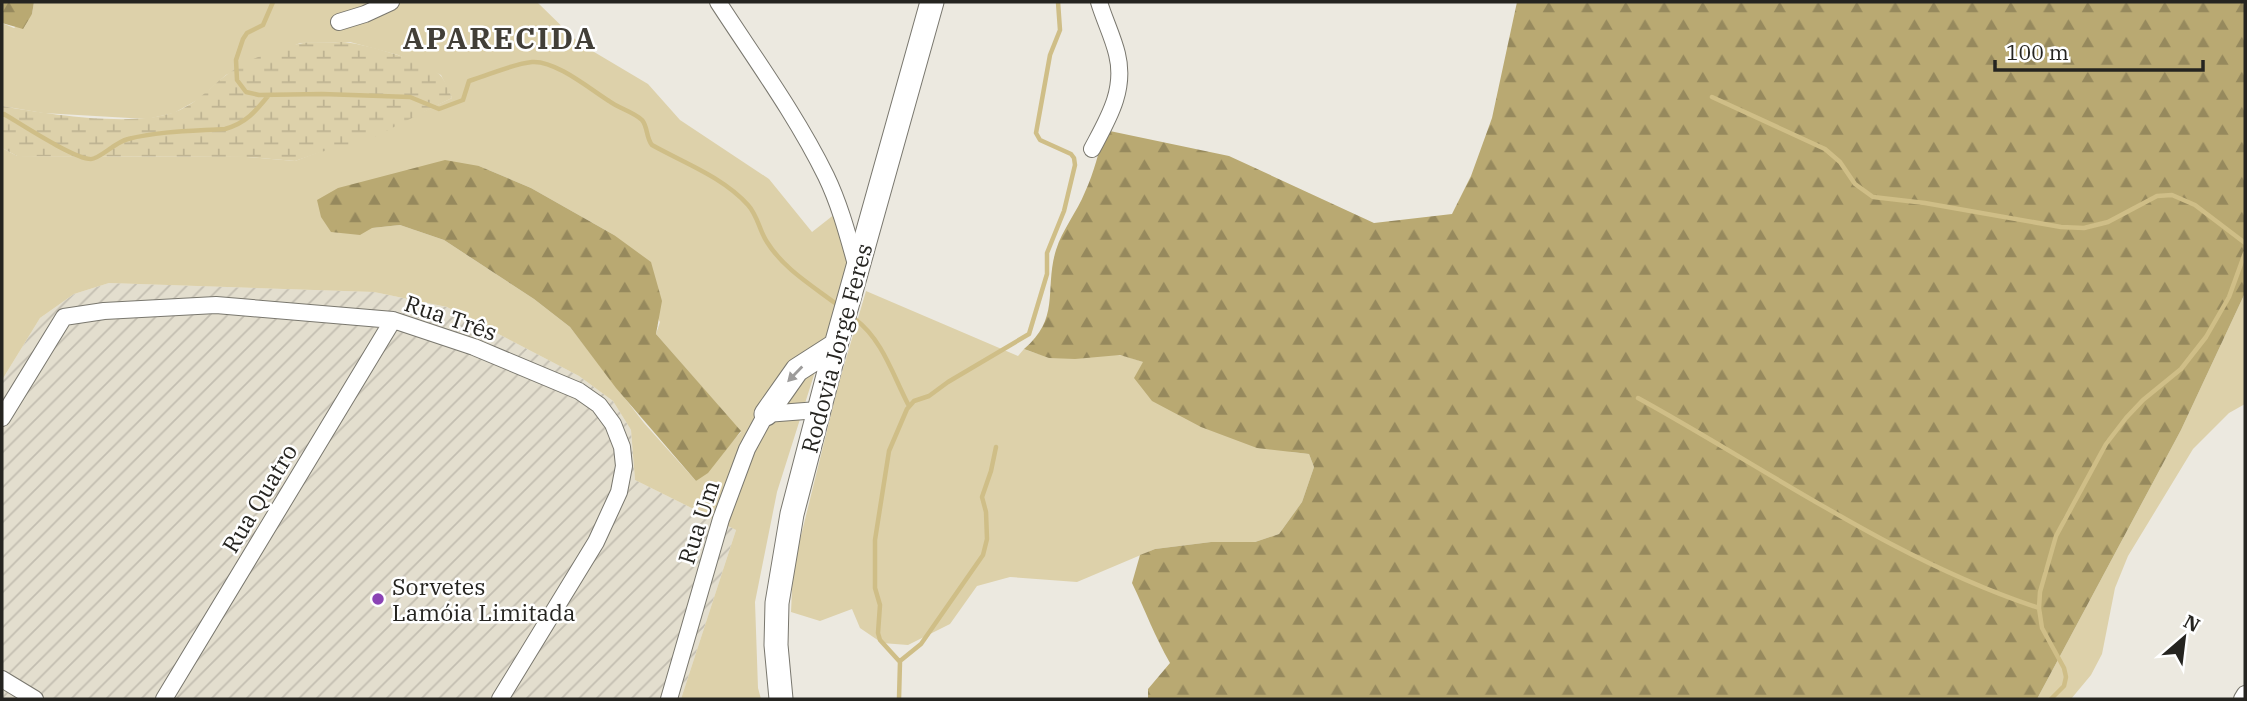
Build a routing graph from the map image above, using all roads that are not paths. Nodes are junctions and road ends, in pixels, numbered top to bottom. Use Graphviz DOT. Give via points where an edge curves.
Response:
graph roads {
  1 [pos="391,2"];
  2 [pos="718,2"];
  3 [pos="932,2"];
  4 [pos="1099,2"];
  5 [pos="339,22"];
  6 [pos="1092,149"];
  7 [pos="857,270"];
  8 [pos="393,320"];
  9 [pos="836,345"];
  10 [pos="818,410"];
  11 [pos="766,414"];
  12 [pos="2,418"];
  13 [pos="2,679"];
  14 [pos="2245,694"];
  15 [pos="35,699"];
  16 [pos="164,699"];
  17 [pos="500,699"];
  18 [pos="669,699"];
  19 [pos="781,699"];
  20 [pos="2242,699"];
  1 -- 5 [label="street"];
  2 -- 7 [label="street" via="825,175"];
  3 -- 7 [label="main road, Rodovia Jorge Feres"];
  4 -- 6 [label="street" via="1117,54 1119,78 1116,100"];
  7 -- 9 [label="main road, Rodovia Jorge Feres"];
  8 -- 12 [label="street, Rua Três" via="216,305 64,317"];
  8 -- 16 [label="street, Rua Quatro"];
  8 -- 17 [label="street, Rua Três" via="474,347 579,391 599,405 622,447 619,492 601,530"];
  9 -- 10 [label="main road, Rodovia Jorge Feres"];
  9 -- 11 [label="main road, one-way" via="797,370"];
  10 -- 11 [label="street"];
  10 -- 19 [label="main road, Rodovia Jorge Feres" via="792,514 777,603 775,645"];
  11 -- 18 [label="street, Rua Um" via="747,449 721,519"];
  13 -- 15 [label="street"];
  14 -- 20 [label="street"];
}
